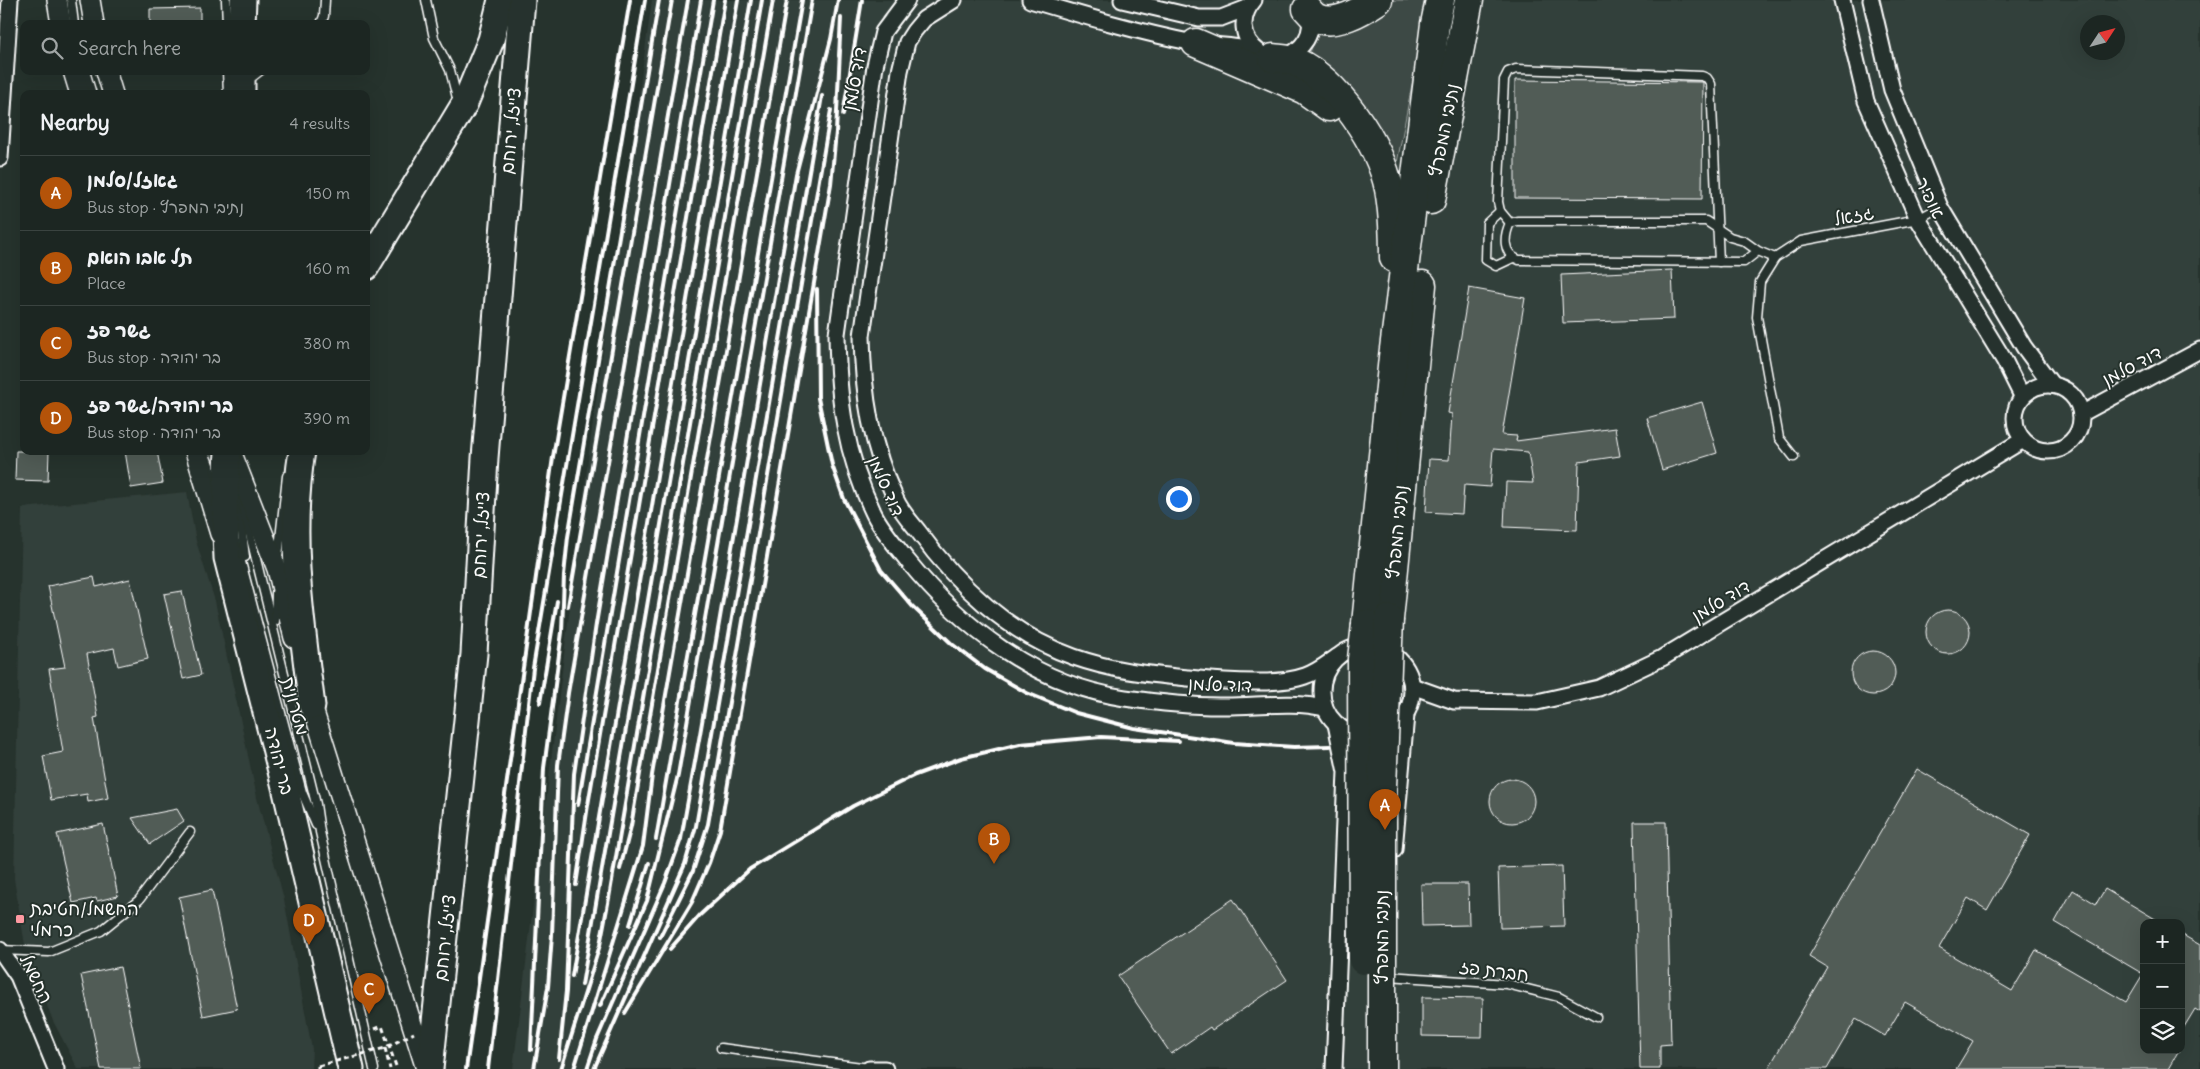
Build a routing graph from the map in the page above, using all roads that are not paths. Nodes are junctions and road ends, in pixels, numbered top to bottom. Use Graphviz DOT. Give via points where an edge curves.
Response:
graph roads {
  1 [pos="10,0"];
  2 [pos="57,0"];
  3 [pos="72,0"];
  4 [pos="81,0"];
  5 [pos="90,0"];
  6 [pos="226,0"];
  7 [pos="243,0"];
  8 [pos="325,0"];
  9 [pos="426,0"];
  10 [pos="492,0"];
  11 [pos="501,0"];
  12 [pos="522,0"];
  13 [pos="907,0"];
  14 [pos="954,0"];
  15 [pos="1030,0"];
  16 [pos="1122,0"];
  17 [pos="1378,0"];
  18 [pos="1440,0"];
  19 [pos="1469,0"];
  20 [pos="1842,0"];
  21 [pos="1871,0"];
  22 [pos="1250,4"];
  23 [pos="1303,4"];
  24 [pos="60,20"];
  25 [pos="74,20"];
  26 [pos="85,20"];
  27 [pos="93,20"];
  28 [pos="227,20"];
  29 [pos="242,20"];
  30 [pos="322,20"];
  31 [pos="1196,43"];
  32 [pos="1267,56"];
  33 [pos="74,75"];
  34 [pos="86,75"];
  35 [pos="99,75"];
  36 [pos="107,75"];
  37 [pos="79,90"];
  38 [pos="91,90"];
  39 [pos="103,90"];
  40 [pos="112,90"];
  41 [pos="454,103"];
  42 [pos="442,141"];
  43 [pos="0,158"];
  44 [pos="1388,188"];
  45 [pos="1940,207"];
  46 [pos="1500,211"];
  47 [pos="1918,219"];
  48 [pos="1510,223"];
  49 [pos="1718,229"];
  50 [pos="1758,251"];
  51 [pos="1513,258"];
  52 [pos="1775,258"];
  53 [pos="370,261"];
  54 [pos="1719,262"];
  55 [pos="2200,350"];
  56 [pos="1393,357"];
  57 [pos="2052,384"];
  58 [pos="2022,396"];
  59 [pos="2081,414"];
  60 [pos="2022,440"];
  61 [pos="196,455"];
  62 [pos="206,455"];
  63 [pos="231,457"];
  64 [pos="1794,457"];
  65 [pos="295,459"];
  66 [pos="231,500"];
  67 [pos="227,558"];
  68 [pos="277,569"];
  69 [pos="249,584"];
  70 [pos="1378,621"];
  71 [pos="278,651"];
  72 [pos="1337,657"];
  73 [pos="1412,686"];
  74 [pos="312,706"];
  75 [pos="1325,708"];
  76 [pos="1406,715"];
  77 [pos="1336,724"];
  78 [pos="1346,772"];
  79 [pos="190,832"];
  80 [pos="320,832"];
  81 [pos="0,950"];
  82 [pos="1383,976"];
  83 [pos="1596,1017"];
  84 [pos="37,1026"];
  85 [pos="721,1048"];
  86 [pos="349,1063"];
  87 [pos="56,1069"];
  88 [pos="63,1069"];
  89 [pos="374,1069"];
  90 [pos="426,1069"];
  91 [pos="430,1069"];
  92 [pos="869,1069"];
  93 [pos="885,1069"];
  94 [pos="1334,1069"];
  95 [pos="1363,1069"];
  96 [pos="1383,1069"];
  1 -- 43 [label="street"];
  2 -- 24 [label="street"];
  3 -- 25 [label="lane"];
  4 -- 26 [label="lane"];
  5 -- 27 [label="street"];
  6 -- 28 [label="lane"];
  7 -- 29 [label="highway"];
  8 -- 30 [label="lane"];
  9 -- 41 [label="lane" via="434,38 450,70"];
  10 -- 41 [label="lane" via="482,42"];
  11 -- 42 [label="highway" via="478,73 465,103"];
  12 -- 91 [label="highway, צייזל, ירוחם" via="485,458 474,654"];
  13 -- 75 [label="street, דוד סלמן" via="883,32 875,66 837,334 837,378 842,418 861,484 875,516 932,590 958,615 1001,649 1064,681 1125,698 1218,706 1305,703"];
  14 -- 72 [label="street, דוד סלמן" via="924,20 907,42 900,71 862,336 867,414 897,503 950,572 975,596 1016,628 1072,657 1129,673 1220,681 1283,680 1303,676"];
  15 -- 31 [label="street" via="1104,22"];
  16 -- 22 [label="street" via="1199,18 1221,18"];
  17 -- 23 [label="highway" via="1350,15 1332,20 1316,18"];
  18 -- 56 [label="highway, נתיבי המפרץ"];
  19 -- 70 [label="highway, נתיבי המפרץ" via="1432,194"];
  20 -- 47 [label="street, אופיר" via="1866,101"];
  21 -- 45 [label="street, אופיר" via="1892,90"];
  22 -- 32 [label="street" via="1244,18 1247,39 1253,48"];
  23 -- 32 [label="street" via="1310,18 1307,39 1302,47 1284,58"];
  31 -- 32 [label="street" via="1246,48"];
  31 -- 44 [label="highway" via="1305,90 1338,114 1367,149"];
  32 -- 44 [label="highway" via="1295,62 1323,80 1363,130 1380,159"];
  33 -- 37 [label="street"];
  34 -- 38 [label="lane"];
  35 -- 39 [label="lane"];
  36 -- 40 [label="street"];
  41 -- 42 [label="lane"];
  42 -- 53 [label="highway"];
  44 -- 56 [label="highway" via="1394,243"];
  45 -- 47 [label="lane, גזאל"];
  45 -- 57 [label="street, אופיר" via="2024,347"];
  46 -- 48 [label="lane"];
  46 -- 49 [label="lane" via="1504,80 1508,72 1702,76 1711,84"];
  46 -- 51 [label="lane" via="1487,223 1486,260 1496,266"];
  47 -- 52 [label="lane, גזאל" via="1801,241"];
  47 -- 58 [label="street, אופיר" via="2004,360"];
  48 -- 49 [label="lane" via="1706,221"];
  48 -- 51 [label="lane" via="1505,240"];
  49 -- 50 [label="lane"];
  49 -- 54 [label="lane"];
  50 -- 52 [label="lane"];
  50 -- 54 [label="lane" via="1744,262"];
  51 -- 54 [label="lane"];
  52 -- 64 [label="lane" via="1760,282 1757,317 1779,438"];
  55 -- 59 [label="street, דוד סלמן"];
  56 -- 70 [label="highway, נתיבי המפרץ"];
  57 -- 58 [label="street" via="2040,385"];
  57 -- 59 [label="street" via="2072,394"];
  58 -- 60 [label="street" via="2017,404 2014,423"];
  59 -- 60 [label="street" via="2076,435 2061,448 2040,450"];
  60 -- 73 [label="street, דוד סלמן" via="1662,658 1598,688 1538,702 1454,701"];
  61 -- 67 [label="street"];
  62 -- 66 [label="lane, מטרונית"];
  63 -- 66 [label="highway, בר יהודה"];
  63 -- 68 [label="street"];
  65 -- 68 [label="lane, מטרונית" via="281,513"];
  65 -- 74 [label="highway" via="296,572"];
  66 -- 67 [label="highway, בר יהודה"];
  66 -- 69 [label="lane, מטרונית"];
  66 -- 69 [label="lane, מטרונית"];
  66 -- 71 [label="lane, מטרונית" via="256,554"];
  67 -- 86 [label="highway, בר יהודה" via="285,787"];
  68 -- 71 [label="lane, מטרונית" via="275,620"];
  68 -- 74 [label="street"];
  69 -- 80 [label="lane, מטרונית" via="302,792"];
  70 -- 95 [label="highway, נתיבי המפרץ, bridge" via="1362,659"];
  70 -- 96 [label="highway, נתיבי המפרץ, bridge"];
  71 -- 80 [label="lane, מטרונית"];
  72 -- 73 [label="street" via="1362,646 1390,652 1408,673"];
  72 -- 75 [label="street" via="1323,680"];
  73 -- 76 [label="street"];
  74 -- 90 [label="street"];
  75 -- 77 [label="street"];
  76 -- 77 [label="street" via="1386,733 1373,736 1347,732"];
  76 -- 82 [label="street"];
  77 -- 78 [label="street"];
  78 -- 82 [label="street" via="1360,799 1368,828 1365,950 1374,968"];
  78 -- 94 [label="street"];
  79 -- 81 [label="lane" via="139,900 101,931 49,952"];
  80 -- 89 [label="lane, מטרונית"];
  81 -- 84 [label="street, החשמל" via="18,976"];
  82 -- 83 [label="lane, חברת פז" via="1507,984 1559,997"];
  82 -- 96 [label="street"];
  84 -- 87 [label="street, החשמל"];
  84 -- 88 [label="street, החשמל"];
  85 -- 92 [label="lane"];
  92 -- 93 [label="street"];
}
